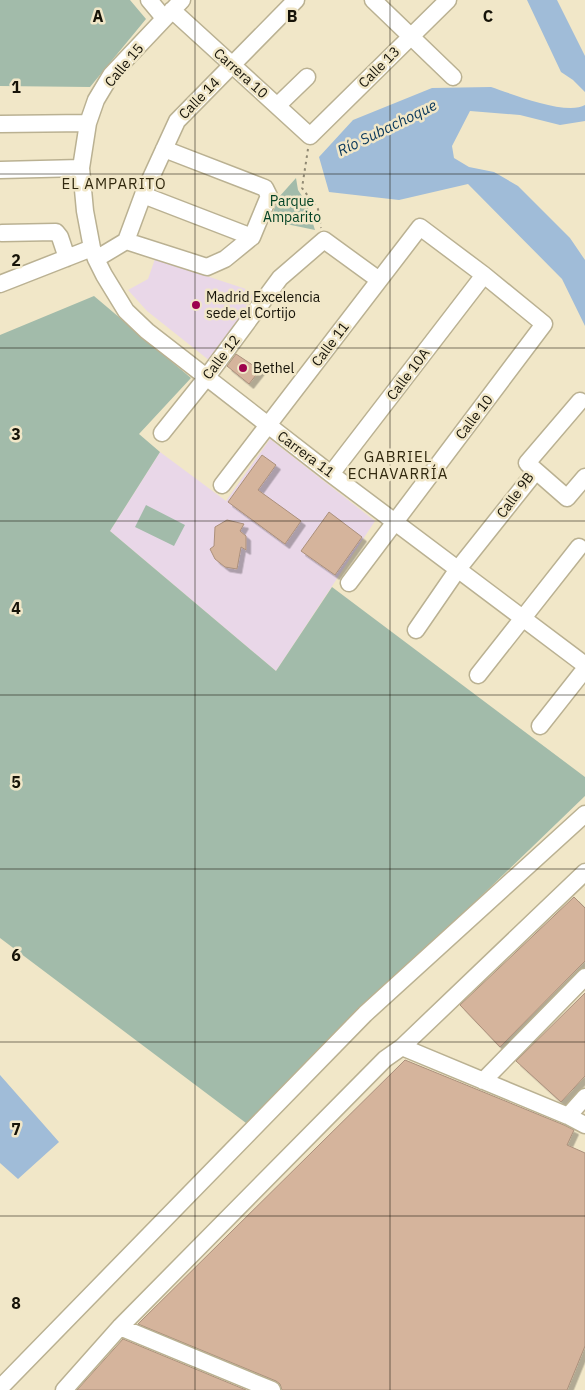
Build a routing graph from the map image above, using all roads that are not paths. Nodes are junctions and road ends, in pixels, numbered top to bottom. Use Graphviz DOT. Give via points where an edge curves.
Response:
graph roads {
  1 [pos="149,0"];
  2 [pos="296,0"];
  3 [pos="374,0"];
  4 [pos="448,0"];
  5 [pos="173,9"];
  6 [pos="411,35"];
  7 [pos="232,64"];
  8 [pos="307,77"];
  9 [pos="453,77"];
  10 [pos="277,106"];
  11 [pos="88,123"];
  12 [pos="0,124"];
  13 [pos="310,136"];
  14 [pos="164,148"];
  15 [pos="81,168"];
  16 [pos="0,170"];
  17 [pos="143,194"];
  18 [pos="2,233"];
  19 [pos="252,237"];
  20 [pos="126,241"];
  21 [pos="94,253"];
  22 [pos="67,258"];
  23 [pos="484,275"];
  24 [pos="379,280"];
  25 [pos="0,284"];
  26 [pos="206,378"];
  27 [pos="580,401"];
  28 [pos="269,425"];
  29 [pos="162,433"];
  30 [pos="536,471"];
  31 [pos="331,474"];
  32 [pos="585,477"];
  33 [pos="222,484"];
  34 [pos="396,522"];
  35 [pos="578,547"];
  36 [pos="458,569"];
  37 [pos="349,582"];
  38 [pos="523,618"];
  39 [pos="416,630"];
  40 [pos="585,667"];
  41 [pos="478,675"];
  42 [pos="540,726"];
  43 [pos="585,814"];
  44 [pos="585,872"];
  45 [pos="585,977"];
  46 [pos="402,1047"];
  47 [pos="484,1081"];
  48 [pos="585,1098"];
  49 [pos="568,1116"];
  50 [pos="585,1125"];
  51 [pos="120,1327"];
  52 [pos="0,1388"];
  53 [pos="64,1390"];
  54 [pos="272,1390"];
  1 -- 5 [label="street, Carrera 10"];
  2 -- 7 [label="street, Calle 14"];
  3 -- 6 [label="street"];
  4 -- 6 [label="street, Calle 13"];
  5 -- 7 [label="street, Carrera 10"];
  5 -- 11 [label="street, Calle 15" via="111,76 96,100"];
  6 -- 9 [label="street"];
  6 -- 13 [label="street, Calle 13"];
  7 -- 10 [label="street, Carrera 10"];
  7 -- 14 [label="street, Calle 14" via="177,121"];
  8 -- 10 [label="street"];
  10 -- 13 [label="street, Carrera 10"];
  11 -- 12 [label="street"];
  11 -- 15 [label="street, Calle 15"];
  14 -- 17 [label="street, Calle 14"];
  14 -- 19 [label="street" via="265,188 268,196"];
  15 -- 16 [label="street"];
  15 -- 21 [label="street, Calle 15"];
  17 -- 19 [label="street"];
  17 -- 20 [label="street, Calle 14"];
  18 -- 22 [label="street" via="56,232"];
  19 -- 20 [label="street" via="235,252 208,267"];
  20 -- 21 [label="street"];
  21 -- 22 [label="street"];
  21 -- 26 [label="street, Carrera 11" via="126,311"];
  22 -- 25 [label="street"];
  23 -- 24 [label="street, Calle 11" via="420,227"];
  23 -- 31 [label="street, Calle 10A"];
  23 -- 34 [label="street, Calle 10" via="544,324"];
  24 -- 26 [label="street, Calle 12" via="324,240 280,278"];
  24 -- 28 [label="street, Calle 11"];
  26 -- 28 [label="street, Carrera 11"];
  26 -- 29 [label="street, Calle 12"];
  27 -- 30 [label="street, Calle 9B" via="527,463"];
  28 -- 31 [label="street, Carrera 11"];
  28 -- 33 [label="street, Calle 11"];
  30 -- 32 [label="street" via="566,498"];
  30 -- 36 [label="street, Calle 9B"];
  31 -- 34 [label="street, Carrera 11"];
  34 -- 36 [label="street, Carrera 11"];
  34 -- 37 [label="street, Calle 10"];
  35 -- 38 [label="street"];
  36 -- 38 [label="street, Carrera 11"];
  36 -- 39 [label="street, Calle 9B"];
  38 -- 40 [label="street, Carrera 11"];
  38 -- 41 [label="street"];
  40 -- 42 [label="street"];
  43 -- 52 [label="street" via="365,1014"];
  44 -- 46 [label="street"];
  45 -- 47 [label="street"];
  46 -- 47 [label="street"];
  46 -- 51 [label="street" via="385,1059"];
  47 -- 49 [label="street"];
  48 -- 49 [label="street"];
  49 -- 50 [label="street"];
  51 -- 53 [label="street"];
  51 -- 54 [label="street"];
}
